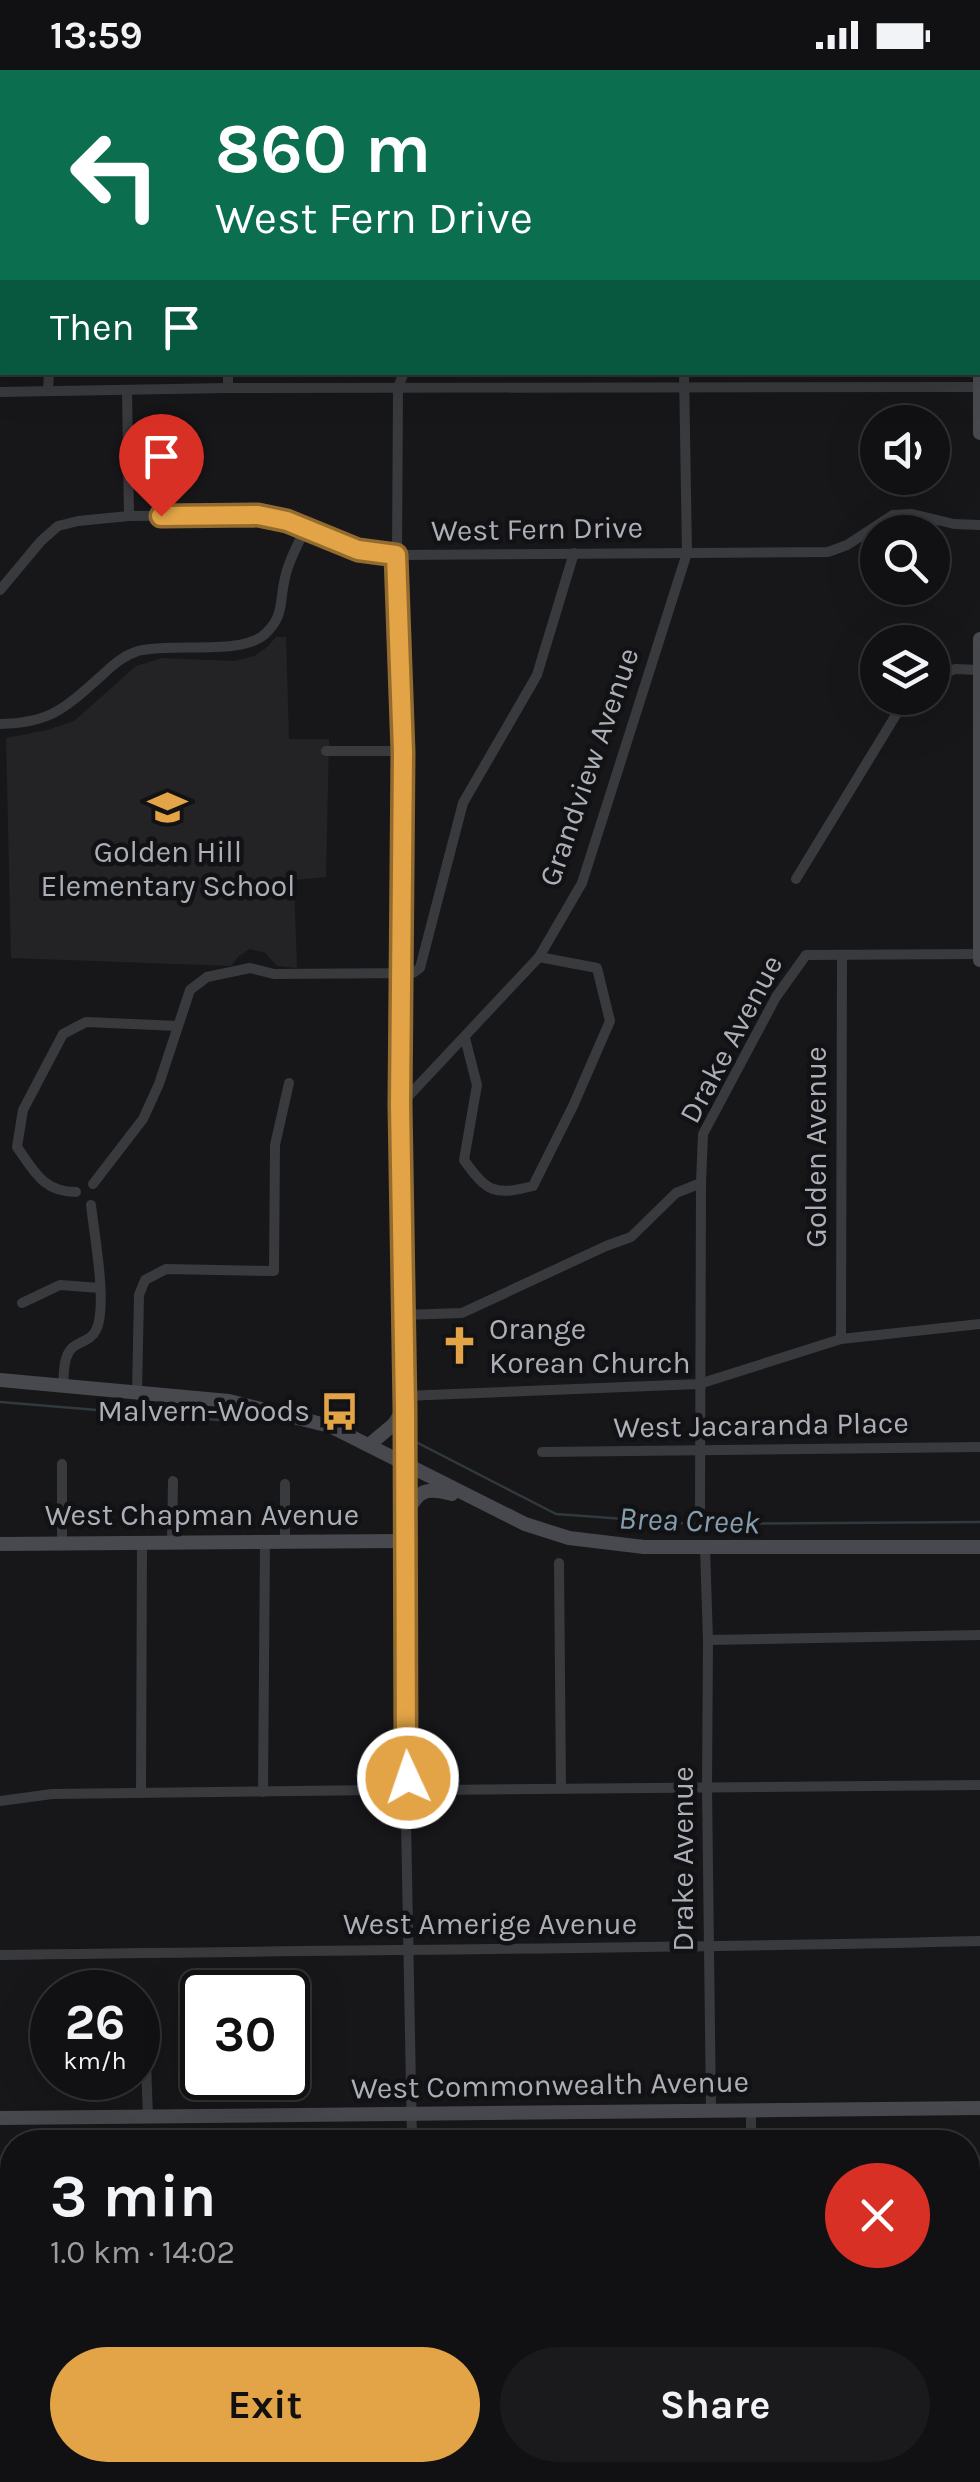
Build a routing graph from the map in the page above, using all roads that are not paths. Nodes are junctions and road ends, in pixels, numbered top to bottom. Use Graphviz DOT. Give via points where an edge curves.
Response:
graph roads {
  1 [pos="49,375"];
  2 [pos="228,375"];
  3 [pos="403,375"];
  4 [pos="684,375"];
  5 [pos="228,388"];
  6 [pos="398,388"];
  7 [pos="684,388"];
  8 [pos="979,388"];
  9 [pos="128,390"];
  10 [pos="48,391"];
  11 [pos="0,392"];
  12 [pos="980,434"];
  13 [pos="129,516"];
  14 [pos="980,525"];
  15 [pos="305,529"];
  16 [pos="687,552"];
  17 [pos="574,553"];
  18 [pos="396,555"];
  19 [pos="0,590"];
  20 [pos="980,639"];
  21 [pos="980,670"];
  22 [pos="950,671"];
  23 [pos="896,715"];
  24 [pos="0,724"];
  25 [pos="326,751"];
  26 [pos="403,752"];
  27 [pos="796,878"];
  28 [pos="842,955"];
  29 [pos="980,957"];
  30 [pos="539,958"];
  31 [pos="402,973"];
  32 [pos="178,1026"];
  33 [pos="465,1038"];
  34 [pos="289,1084"];
  35 [pos="400,1105"];
  36 [pos="700,1183"];
  37 [pos="93,1184"];
  38 [pos="76,1192"];
  39 [pos="90,1205"];
  40 [pos="100,1288"];
  41 [pos="22,1303"];
  42 [pos="402,1315"];
  43 [pos="980,1324"];
  44 [pos="841,1339"];
  45 [pos="0,1380"];
  46 [pos="700,1384"];
  47 [pos="63,1386"];
  48 [pos="137,1394"];
  49 [pos="405,1402"];
  50 [pos="369,1444"];
  51 [pos="980,1447"];
  52 [pos="700,1450"];
  53 [pos="542,1452"];
  54 [pos="404,1462"];
  55 [pos="62,1464"];
  56 [pos="173,1481"];
  57 [pos="285,1484"];
  58 [pos="472,1497"];
  59 [pos="700,1508"];
  60 [pos="404,1517"];
  61 [pos="404,1541"];
  62 [pos="172,1542"];
  63 [pos="264,1542"];
  64 [pos="285,1542"];
  65 [pos="62,1543"];
  66 [pos="142,1543"];
  67 [pos="0,1544"];
  68 [pos="705,1547"];
  69 [pos="980,1547"];
  70 [pos="560,1564"];
  71 [pos="980,1635"];
  72 [pos="708,1640"];
  73 [pos="980,1785"];
  74 [pos="707,1787"];
  75 [pos="561,1788"];
  76 [pos="405,1790"];
  77 [pos="263,1792"];
  78 [pos="141,1793"];
  79 [pos="0,1801"];
  80 [pos="980,1942"];
  81 [pos="708,1948"];
  82 [pos="408,1949"];
  83 [pos="0,1955"];
  84 [pos="147,2100"];
  85 [pos="980,2108"];
  86 [pos="751,2110"];
  87 [pos="711,2111"];
  88 [pos="412,2114"];
  89 [pos="148,2116"];
  90 [pos="0,2118"];
  91 [pos="412,2130"];
  92 [pos="751,2130"];
  1 -- 10 [label="street"];
  2 -- 5 [label="street"];
  3 -- 6 [label="street"];
  4 -- 7 [label="street, Grandview Avenue"];
  5 -- 6 [label="street"];
  5 -- 9 [label="street"];
  6 -- 7 [label="street"];
  6 -- 18 [label="street"];
  7 -- 8 [label="street"];
  7 -- 16 [label="street, Grandview Avenue"];
  8 -- 12 [label="main road"];
  9 -- 10 [label="street"];
  9 -- 13 [label="street"];
  10 -- 11 [label="street"];
  13 -- 15 [label="street, West Fern Drive" via="258,515"];
  13 -- 19 [label="street, West Fern Drive" via="58,526"];
  14 -- 16 [label="street, West Fern Drive" via="893,515 828,552"];
  15 -- 18 [label="street, West Fern Drive" via="358,550"];
  15 -- 24 [label="street" via="284,580 277,621 262,638 236,646 134,652 62,710"];
  16 -- 17 [label="street, West Fern Drive"];
  16 -- 30 [label="street, Grandview Avenue" via="582,883"];
  17 -- 18 [label="street, West Fern Drive"];
  17 -- 31 [label="street" via="537,675 463,803 420,968"];
  18 -- 26 [label="street"];
  20 -- 21 [label="main road"];
  21 -- 22 [label="street"];
  21 -- 29 [label="main road"];
  23 -- 27 [label="street"];
  25 -- 26 [label="street"];
  26 -- 31 [label="street"];
  28 -- 29 [label="street"];
  28 -- 36 [label="street, Drake Avenue" via="806,955 776,998 703,1134"];
  28 -- 44 [label="street, Golden Avenue"];
  30 -- 33 [label="street, Grandview Avenue"];
  30 -- 33 [label="street" via="598,968 610,1021 532,1186 506,1193 480,1182 464,1160 476,1085"];
  31 -- 32 [label="street" via="274,974 250,968 206,977 190,990"];
  31 -- 35 [label="street"];
  32 -- 37 [label="street" via="143,1120"];
  32 -- 38 [label="street" via="86,1022 63,1034 23,1110 17,1147 42,1182"];
  33 -- 35 [label="street, Grandview Avenue"];
  34 -- 48 [label="street" via="275,1145 274,1271 166,1269 145,1280"];
  35 -- 42 [label="street"];
  36 -- 42 [label="street" via="676,1193 631,1237 462,1313"];
  36 -- 46 [label="street, Drake Avenue"];
  39 -- 40 [label="street"];
  40 -- 41 [label="street" via="60,1286"];
  40 -- 47 [label="street" via="99,1325 66,1357"];
  42 -- 49 [label="street"];
  43 -- 44 [label="street"];
  44 -- 46 [label="street"];
  45 -- 47 [label="main road"];
  46 -- 49 [label="street"];
  46 -- 52 [label="street, Drake Avenue"];
  47 -- 48 [label="main road"];
  48 -- 50 [label="main road" via="228,1401 330,1426"];
  49 -- 50 [label="main road" via="394,1424"];
  49 -- 54 [label="street"];
  50 -- 54 [label="main road"];
  51 -- 52 [label="street, West Jacaranda Place"];
  52 -- 53 [label="street, West Jacaranda Place"];
  52 -- 59 [label="street, Drake Avenue"];
  54 -- 58 [label="main road"];
  54 -- 60 [label="street"];
  55 -- 65 [label="street"];
  56 -- 62 [label="street"];
  57 -- 64 [label="street"];
  58 -- 60 [label="main road" via="422,1492"];
  58 -- 68 [label="main road" via="570,1538"];
  60 -- 61 [label="street"];
  61 -- 64 [label="main road, West Chapman Avenue"];
  61 -- 76 [label="street"];
  62 -- 63 [label="main road, West Chapman Avenue"];
  62 -- 66 [label="main road, West Chapman Avenue"];
  63 -- 64 [label="main road, West Chapman Avenue"];
  63 -- 77 [label="street"];
  65 -- 66 [label="main road, West Chapman Avenue"];
  65 -- 67 [label="main road, West Chapman Avenue"];
  66 -- 78 [label="street"];
  68 -- 69 [label="main road"];
  68 -- 72 [label="street, Drake Avenue"];
  70 -- 75 [label="street"];
  71 -- 72 [label="street"];
  72 -- 74 [label="street, Drake Avenue"];
  73 -- 74 [label="street"];
  74 -- 75 [label="street"];
  74 -- 81 [label="street, Drake Avenue"];
  75 -- 76 [label="street"];
  76 -- 77 [label="street"];
  76 -- 82 [label="street"];
  77 -- 78 [label="street"];
  78 -- 79 [label="street"];
  80 -- 81 [label="street, West Amerige Avenue"];
  81 -- 82 [label="street, West Amerige Avenue"];
  81 -- 87 [label="street, Drake Avenue"];
  82 -- 83 [label="street, West Amerige Avenue"];
  82 -- 88 [label="street"];
  84 -- 89 [label="street"];
  85 -- 86 [label="main road, West Commonwealth Avenue"];
  86 -- 87 [label="main road, West Commonwealth Avenue"];
  86 -- 92 [label="street"];
  87 -- 88 [label="main road, West Commonwealth Avenue"];
  88 -- 89 [label="main road, West Commonwealth Avenue"];
  88 -- 91 [label="street"];
  89 -- 90 [label="main road, West Commonwealth Avenue"];
}
